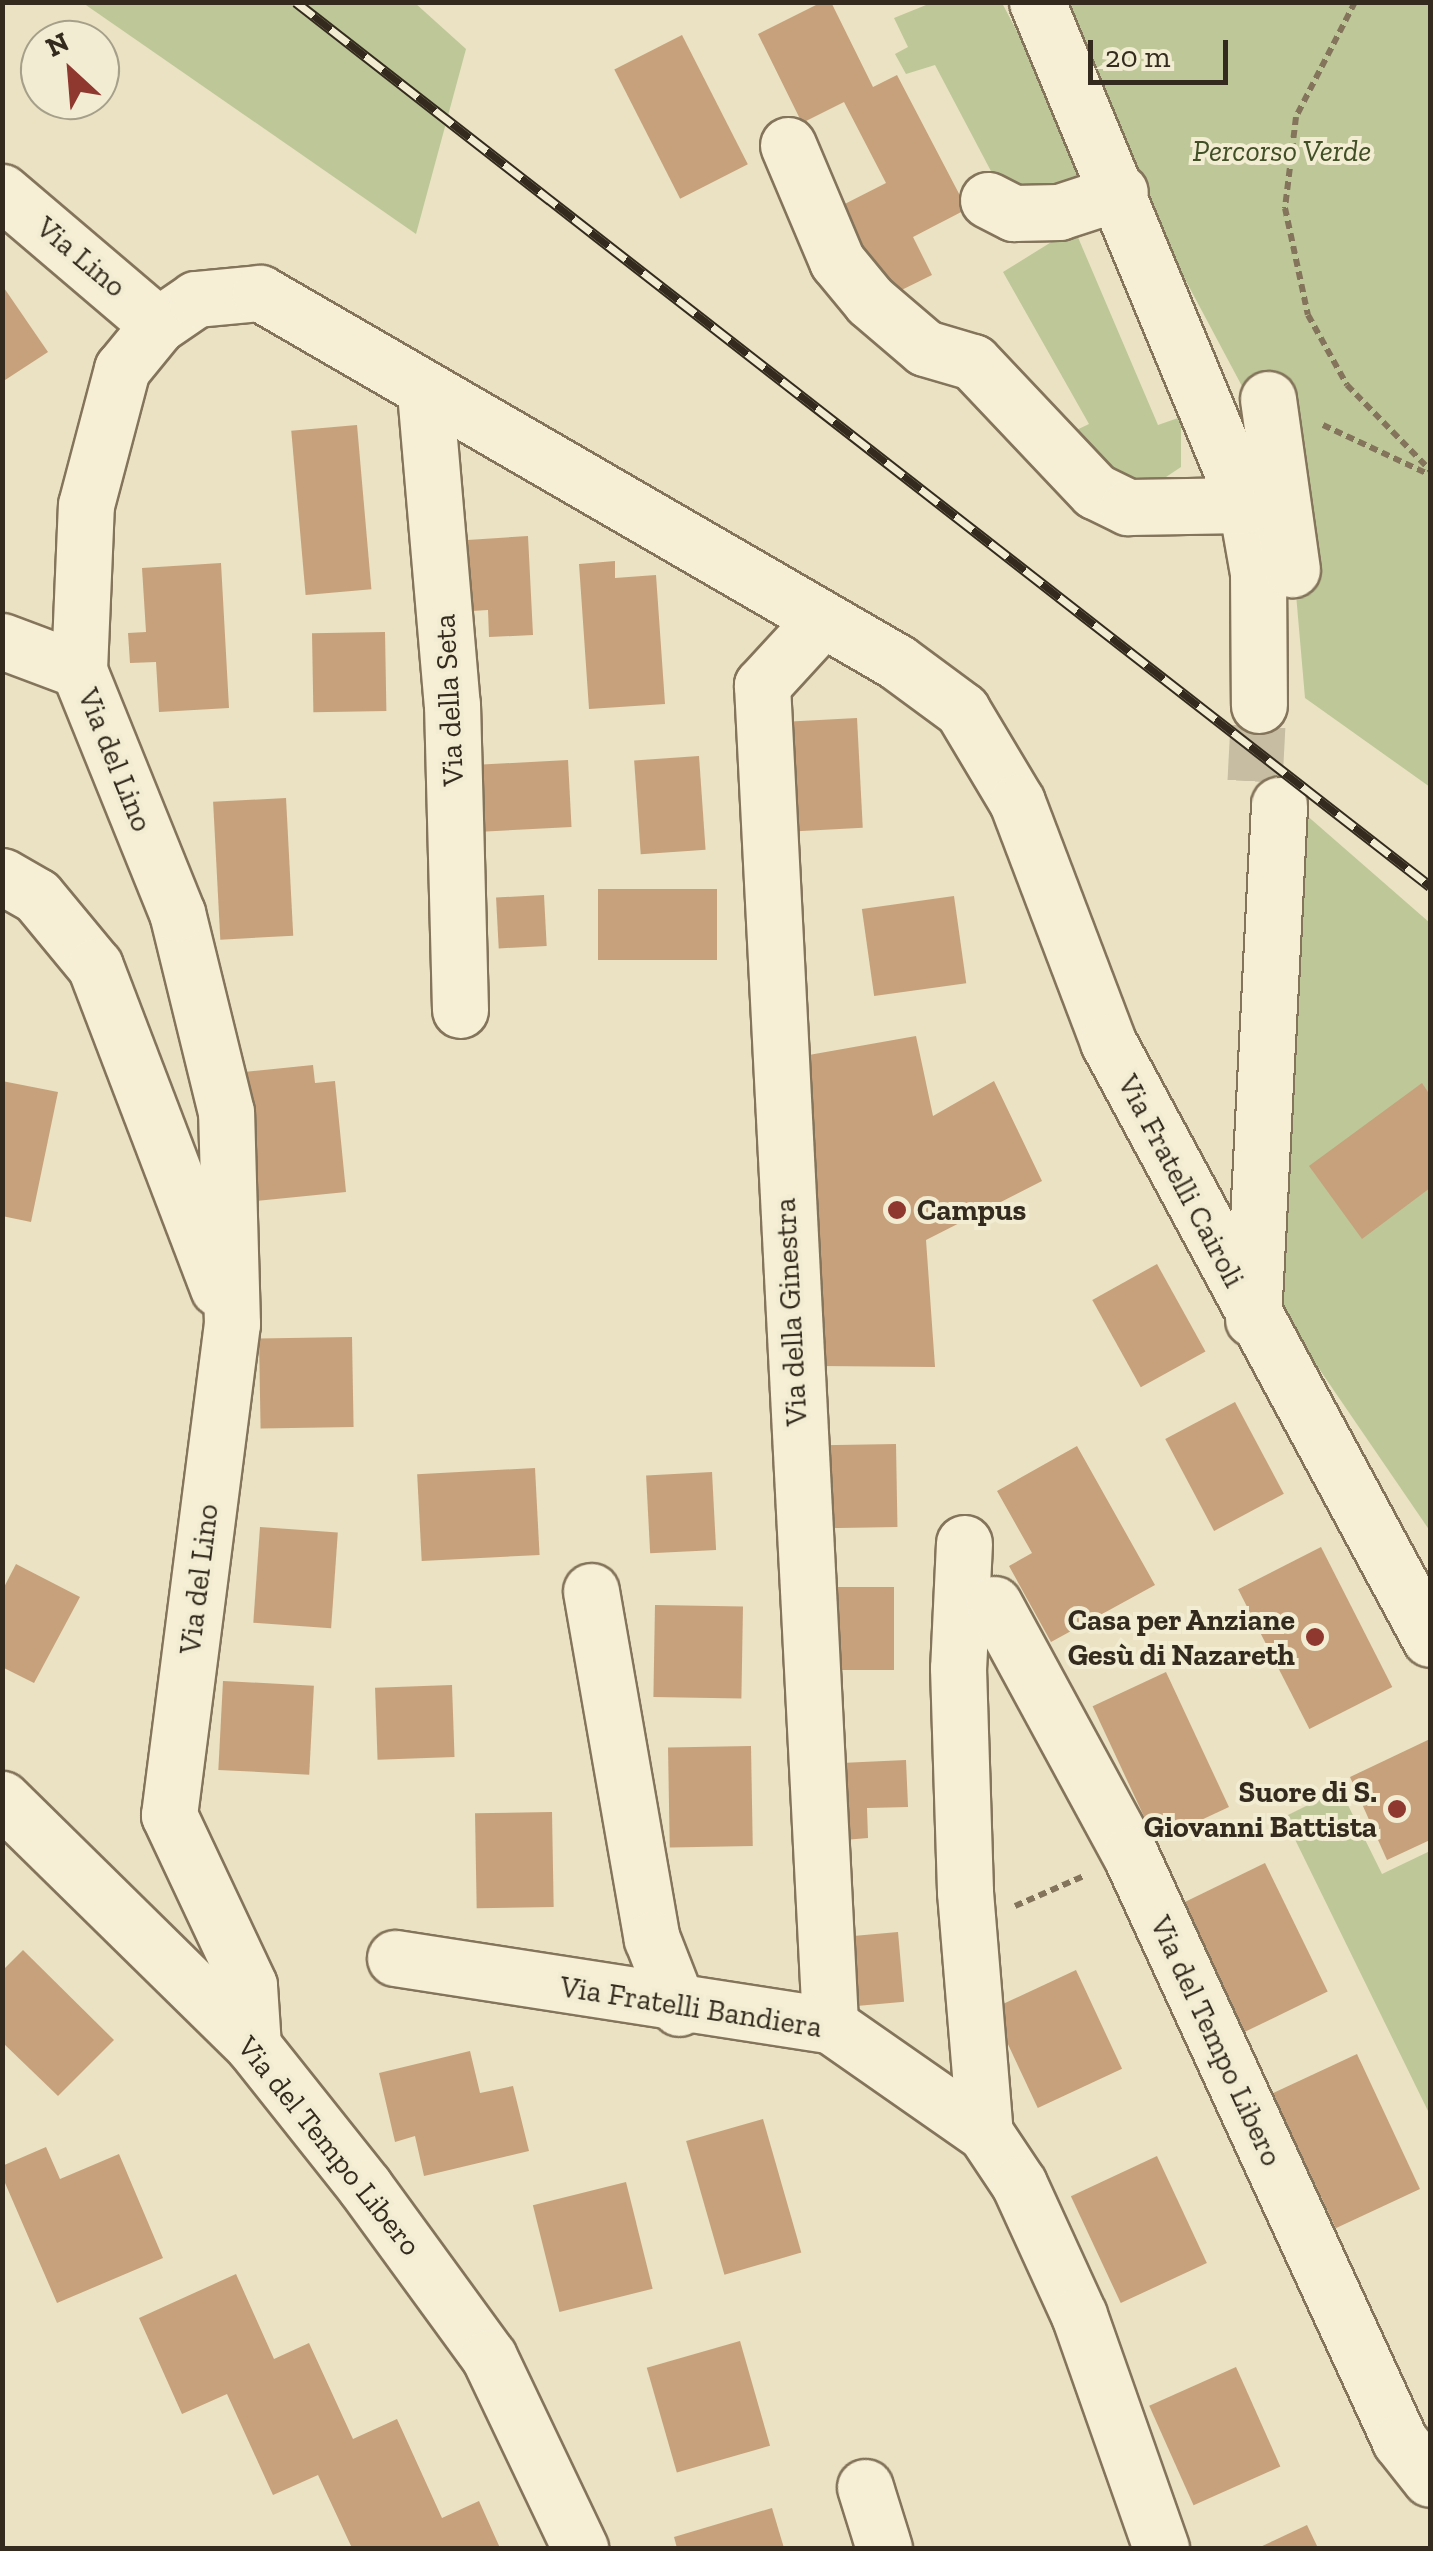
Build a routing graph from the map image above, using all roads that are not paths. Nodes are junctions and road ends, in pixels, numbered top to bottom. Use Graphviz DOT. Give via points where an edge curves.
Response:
graph roads {
  1 [pos="1037,2"];
  2 [pos="788,144"];
  3 [pos="2,192"];
  4 [pos="1120,192"];
  5 [pos="988,200"];
  6 [pos="158,324"];
  7 [pos="424,392"];
  8 [pos="1268,400"];
  9 [pos="1246,505"];
  10 [pos="820,622"];
  11 [pos="2,641"];
  12 [pos="79,670"];
  13 [pos="962,710"];
  14 [pos="2,876"];
  15 [pos="460,1010"];
  16 [pos="1226,1270"];
  17 [pos="1253,1319"];
  18 [pos="232,1324"];
  19 [pos="964,1542"];
  20 [pos="591,1591"];
  21 [pos="994,1604"];
  22 [pos="1430,1639"];
  23 [pos="2,1798"];
  24 [pos="395,1958"];
  25 [pos="679,2008"];
  26 [pos="830,2025"];
  27 [pos="253,2046"];
  28 [pos="985,2133"];
  29 [pos="1430,2480"];
  30 [pos="865,2487"];
  31 [pos="580,2548"];
  32 [pos="884,2548"];
  33 [pos="1161,2548"];
  1 -- 4 [label="street"];
  2 -- 9 [label="street" via="837,261 870,302 926,348 973,362 1096,491 1128,507"];
  3 -- 6 [label="street, Via Lino"];
  4 -- 5 [label="street" via="1058,212 1014,213"];
  4 -- 9 [label="street"];
  6 -- 7 [label="street, Via del Lino" via="196,298 260,293"];
  6 -- 12 [label="street, Via del Lino" via="122,369 86,505"];
  7 -- 10 [label="street, Via del Lino"];
  7 -- 15 [label="street, Via della Seta" via="452,704"];
  8 -- 9 [label="street" via="1292,556 1272,720"];
  10 -- 13 [label="street, Via del Lino"];
  10 -- 26 [label="street, Via della Ginestra" via="762,685"];
  11 -- 12 [label="street"];
  12 -- 18 [label="street, Via del Lino" via="176,914 226,1112"];
  13 -- 16 [label="street, Via Fratelli Cairoli" via="1017,802 1082,988"];
  14 -- 18 [label="street" via="38,896 95,966"];
  16 -- 17 [label="street, Via Fratelli Cairoli"];
  16 -- 17 [label="street" via="1267,793"];
  17 -- 22 [label="street, Via Fratelli Cairoli"];
  18 -- 27 [label="street, Via del Lino" via="169,1815 250,1984"];
  19 -- 28 [label="street" via="958,1668 967,1925"];
  20 -- 25 [label="street" via="652,1939"];
  21 -- 29 [label="street, Via del Tempo Libero" via="1130,1854 1400,2441"];
  23 -- 27 [label="street, Via del Tempo Libero"];
  24 -- 25 [label="street, Via Fratelli Bandiera"];
  25 -- 26 [label="street, Via Fratelli Bandiera"];
  26 -- 28 [label="street, Via Fratelli Bandiera"];
  27 -- 31 [label="street, Via del Tempo Libero" via="467,2321"];
  28 -- 33 [label="street, Via Fratelli Bandiera" via="1020,2184 1078,2315"];
  30 -- 32 [label="street"];
}
